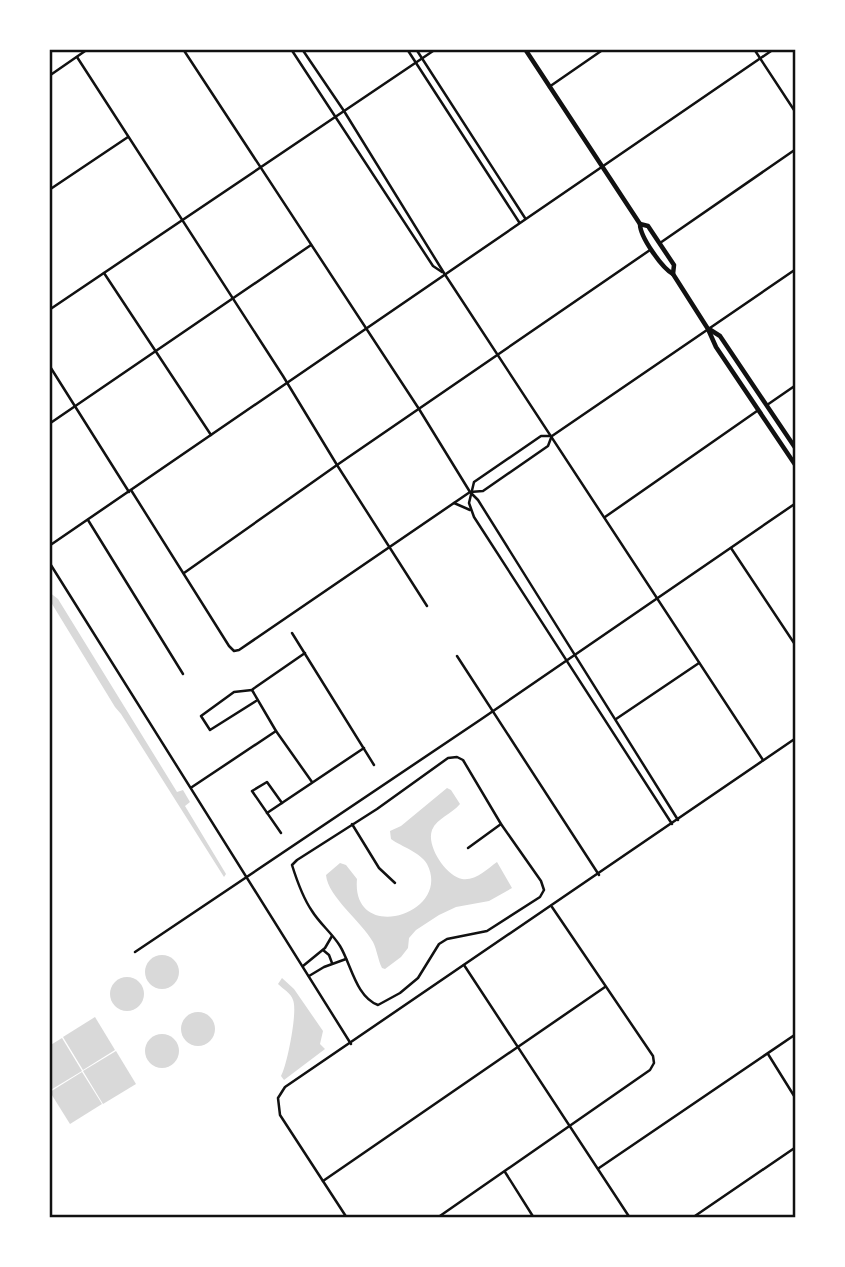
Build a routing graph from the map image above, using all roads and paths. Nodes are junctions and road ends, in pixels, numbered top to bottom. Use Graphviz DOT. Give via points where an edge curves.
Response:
graph roads {
  1 [pos="89,49"];
  2 [pos="183,49"];
  3 [pos="291,49"];
  4 [pos="302,49"];
  5 [pos="407,49"];
  6 [pos="416,49"];
  7 [pos="436,49"];
  8 [pos="525,49"];
  9 [pos="604,49"];
  10 [pos="754,49"];
  11 [pos="774,49"];
  12 [pos="77,57"];
  13 [pos="760,58"];
  14 [pos="422,59"];
  15 [pos="416,63"];
  16 [pos="49,76"];
  17 [pos="549,87"];
  18 [pos="344,111"];
  19 [pos="796,113"];
  20 [pos="337,116"];
  21 [pos="128,137"];
  22 [pos="796,149"];
  23 [pos="601,166"];
  24 [pos="261,168"];
  25 [pos="49,190"];
  26 [pos="525,218"];
  27 [pos="182,222"];
  28 [pos="519,222"];
  29 [pos="640,224"];
  30 [pos="660,243"];
  31 [pos="311,245"];
  32 [pos="652,249"];
  33 [pos="796,269"];
  34 [pos="103,273"];
  35 [pos="444,273"];
  36 [pos="673,274"];
  37 [pos="233,298"];
  38 [pos="49,310"];
  39 [pos="366,329"];
  40 [pos="708,329"];
  41 [pos="155,351"];
  42 [pos="498,355"];
  43 [pos="49,365"];
  44 [pos="287,383"];
  45 [pos="796,385"];
  46 [pos="767,405"];
  47 [pos="75,407"];
  48 [pos="419,409"];
  49 [pos="758,411"];
  50 [pos="49,424"];
  51 [pos="211,435"];
  52 [pos="552,436"];
  53 [pos="796,449"];
  54 [pos="337,465"];
  55 [pos="796,466"];
  56 [pos="130,491"];
  57 [pos="470,492"];
  58 [pos="454,503"];
  59 [pos="796,503"];
  60 [pos="471,511"];
  61 [pos="605,517"];
  62 [pos="88,520"];
  63 [pos="49,546"];
  64 [pos="389,547"];
  65 [pos="731,548"];
  66 [pos="49,562"];
  67 [pos="184,573"];
  68 [pos="658,599"];
  69 [pos="427,607"];
  70 [pos="292,633"];
  71 [pos="796,646"];
  72 [pos="304,653"];
  73 [pos="457,656"];
  74 [pos="574,656"];
  75 [pos="566,661"];
  76 [pos="699,663"];
  77 [pos="183,674"];
  78 [pos="251,690"];
  79 [pos="256,701"];
  80 [pos="494,711"];
  81 [pos="616,719"];
  82 [pos="275,731"];
  83 [pos="796,738"];
  84 [pos="364,748"];
  85 [pos="763,760"];
  86 [pos="374,765"];
  87 [pos="312,782"];
  88 [pos="192,787"];
  89 [pos="282,803"];
  90 [pos="267,813"];
  91 [pos="678,820"];
  92 [pos="352,824"];
  93 [pos="501,824"];
  94 [pos="671,824"];
  95 [pos="281,832"];
  96 [pos="468,848"];
  97 [pos="598,875"];
  98 [pos="248,877"];
  99 [pos="394,883"];
  100 [pos="552,907"];
  101 [pos="332,936"];
  102 [pos="323,950"];
  103 [pos="135,952"];
  104 [pos="346,959"];
  105 [pos="332,963"];
  106 [pos="464,965"];
  107 [pos="303,966"];
  108 [pos="309,976"];
  109 [pos="605,987"];
  110 [pos="796,1034"];
  111 [pos="351,1044"];
  112 [pos="518,1047"];
  113 [pos="768,1054"];
  114 [pos="796,1099"];
  115 [pos="570,1125"];
  116 [pos="796,1147"];
  117 [pos="599,1168"];
  118 [pos="505,1172"];
  119 [pos="323,1181"];
  120 [pos="443,1216"];
  121 [pos="347,1218"];
  122 [pos="437,1218"];
  123 [pos="534,1218"];
  124 [pos="630,1218"];
  125 [pos="692,1218"];
  1 -- 12 [label="street"];
  2 -- 24 [label="street"];
  3 -- 20 [label="street"];
  4 -- 18 [label="street"];
  5 -- 15 [label="street"];
  6 -- 14 [label="street"];
  7 -- 14 [label="street"];
  8 -- 17 [label="main road"];
  9 -- 17 [label="street"];
  10 -- 13 [label="street"];
  11 -- 13 [label="street"];
  12 -- 16 [label="street"];
  12 -- 21 [label="street"];
  13 -- 19 [label="street"];
  13 -- 23 [label="street"];
  14 -- 15 [label="street"];
  14 -- 26 [label="street"];
  15 -- 18 [label="street"];
  15 -- 28 [label="street"];
  17 -- 23 [label="main road"];
  18 -- 20 [label="street"];
  18 -- 35 [label="street"];
  20 -- 24 [label="street"];
  20 -- 35 [label="street" via="433,266"];
  21 -- 25 [label="street"];
  21 -- 27 [label="street"];
  22 -- 30 [label="street"];
  23 -- 26 [label="street"];
  23 -- 29 [label="main road"];
  24 -- 27 [label="street"];
  24 -- 31 [label="street"];
  26 -- 28 [label="street"];
  27 -- 34 [label="street"];
  27 -- 37 [label="street"];
  28 -- 35 [label="street"];
  29 -- 30 [label="main road" via="648,226"];
  29 -- 32 [label="main road"];
  30 -- 36 [label="main road" via="674,265"];
  31 -- 37 [label="street"];
  31 -- 39 [label="street"];
  32 -- 36 [label="main road"];
  32 -- 42 [label="street"];
  33 -- 40 [label="street"];
  34 -- 38 [label="street"];
  34 -- 41 [label="street"];
  35 -- 39 [label="street"];
  35 -- 42 [label="street"];
  36 -- 40 [label="main road"];
  37 -- 41 [label="street"];
  37 -- 44 [label="street"];
  39 -- 44 [label="street"];
  39 -- 48 [label="street"];
  40 -- 46 [label="main road" via="720,335"];
  40 -- 49 [label="main road"];
  40 -- 52 [label="street"];
  41 -- 47 [label="street"];
  41 -- 51 [label="street"];
  42 -- 48 [label="street"];
  42 -- 52 [label="street"];
  43 -- 47 [label="street"];
  44 -- 51 [label="street"];
  44 -- 54 [label="street"];
  45 -- 46 [label="street"];
  46 -- 53 [label="main road"];
  47 -- 50 [label="street"];
  47 -- 56 [label="street"];
  48 -- 54 [label="street"];
  48 -- 57 [label="street"];
  49 -- 55 [label="main road"];
  49 -- 61 [label="street"];
  51 -- 56 [label="street"];
  52 -- 57 [label="street" via="538,454 483,491"];
  52 -- 57 [label="street" via="541,436 474,482"];
  52 -- 61 [label="street"];
  54 -- 64 [label="street"];
  54 -- 67 [label="street"];
  56 -- 62 [label="street"];
  56 -- 67 [label="street"];
  57 -- 58 [label="street"];
  57 -- 60 [label="street"];
  57 -- 74 [label="street"];
  58 -- 60 [label="street"];
  58 -- 64 [label="street"];
  59 -- 65 [label="street"];
  60 -- 75 [label="street"];
  61 -- 68 [label="street"];
  62 -- 63 [label="street"];
  62 -- 77 [label="street"];
  64 -- 67 [label="street" via="234,651"];
  64 -- 69 [label="street"];
  65 -- 68 [label="street"];
  65 -- 71 [label="street"];
  66 -- 88 [label="street"];
  68 -- 74 [label="street"];
  68 -- 76 [label="street"];
  70 -- 72 [label="street"];
  72 -- 78 [label="street"];
  72 -- 84 [label="street"];
  73 -- 80 [label="street"];
  74 -- 75 [label="street"];
  74 -- 81 [label="street"];
  75 -- 80 [label="street"];
  75 -- 94 [label="street"];
  76 -- 81 [label="street"];
  76 -- 85 [label="street"];
  78 -- 79 [label="street"];
  78 -- 79 [label="street" via="234,692 201,716 210,730"];
  79 -- 82 [label="street"];
  80 -- 97 [label="street"];
  80 -- 98 [label="street"];
  81 -- 91 [label="street"];
  82 -- 87 [label="street"];
  82 -- 88 [label="street"];
  83 -- 85 [label="street"];
  84 -- 86 [label="street"];
  84 -- 87 [label="street"];
  85 -- 91 [label="street"];
  87 -- 89 [label="street"];
  88 -- 98 [label="street"];
  89 -- 90 [label="street"];
  89 -- 90 [label="street" via="267,782 252,791"];
  90 -- 95 [label="street"];
  91 -- 94 [label="street"];
  92 -- 93 [label="street" via="448,758 457,757"];
  92 -- 99 [label="street" via="379,868"];
  92 -- 101 [label="street" via="292,865 311,911"];
  93 -- 96 [label="street"];
  93 -- 104 [label="street" via="541,881 541,897 487,931 439,944 418,978 378,1005 363,992"];
  94 -- 97 [label="street"];
  97 -- 100 [label="street"];
  98 -- 103 [label="street"];
  98 -- 107 [label="street"];
  100 -- 106 [label="street"];
  100 -- 109 [label="street"];
  101 -- 102 [label="street"];
  101 -- 104 [label="street"];
  102 -- 105 [label="street"];
  102 -- 107 [label="street"];
  104 -- 105 [label="street"];
  105 -- 108 [label="street"];
  106 -- 111 [label="street"];
  106 -- 112 [label="street"];
  107 -- 108 [label="street"];
  108 -- 111 [label="street"];
  109 -- 112 [label="street"];
  109 -- 115 [label="street" via="654,1063"];
  110 -- 113 [label="street"];
  111 -- 119 [label="street" via="285,1087 277,1102 280,1115"];
  112 -- 115 [label="street"];
  112 -- 119 [label="street"];
  113 -- 114 [label="street"];
  113 -- 117 [label="street"];
  115 -- 117 [label="street"];
  115 -- 118 [label="street"];
  116 -- 125 [label="street"];
  117 -- 124 [label="street"];
  118 -- 120 [label="street"];
  118 -- 123 [label="street"];
  119 -- 121 [label="street"];
  120 -- 122 [label="street"];
}
